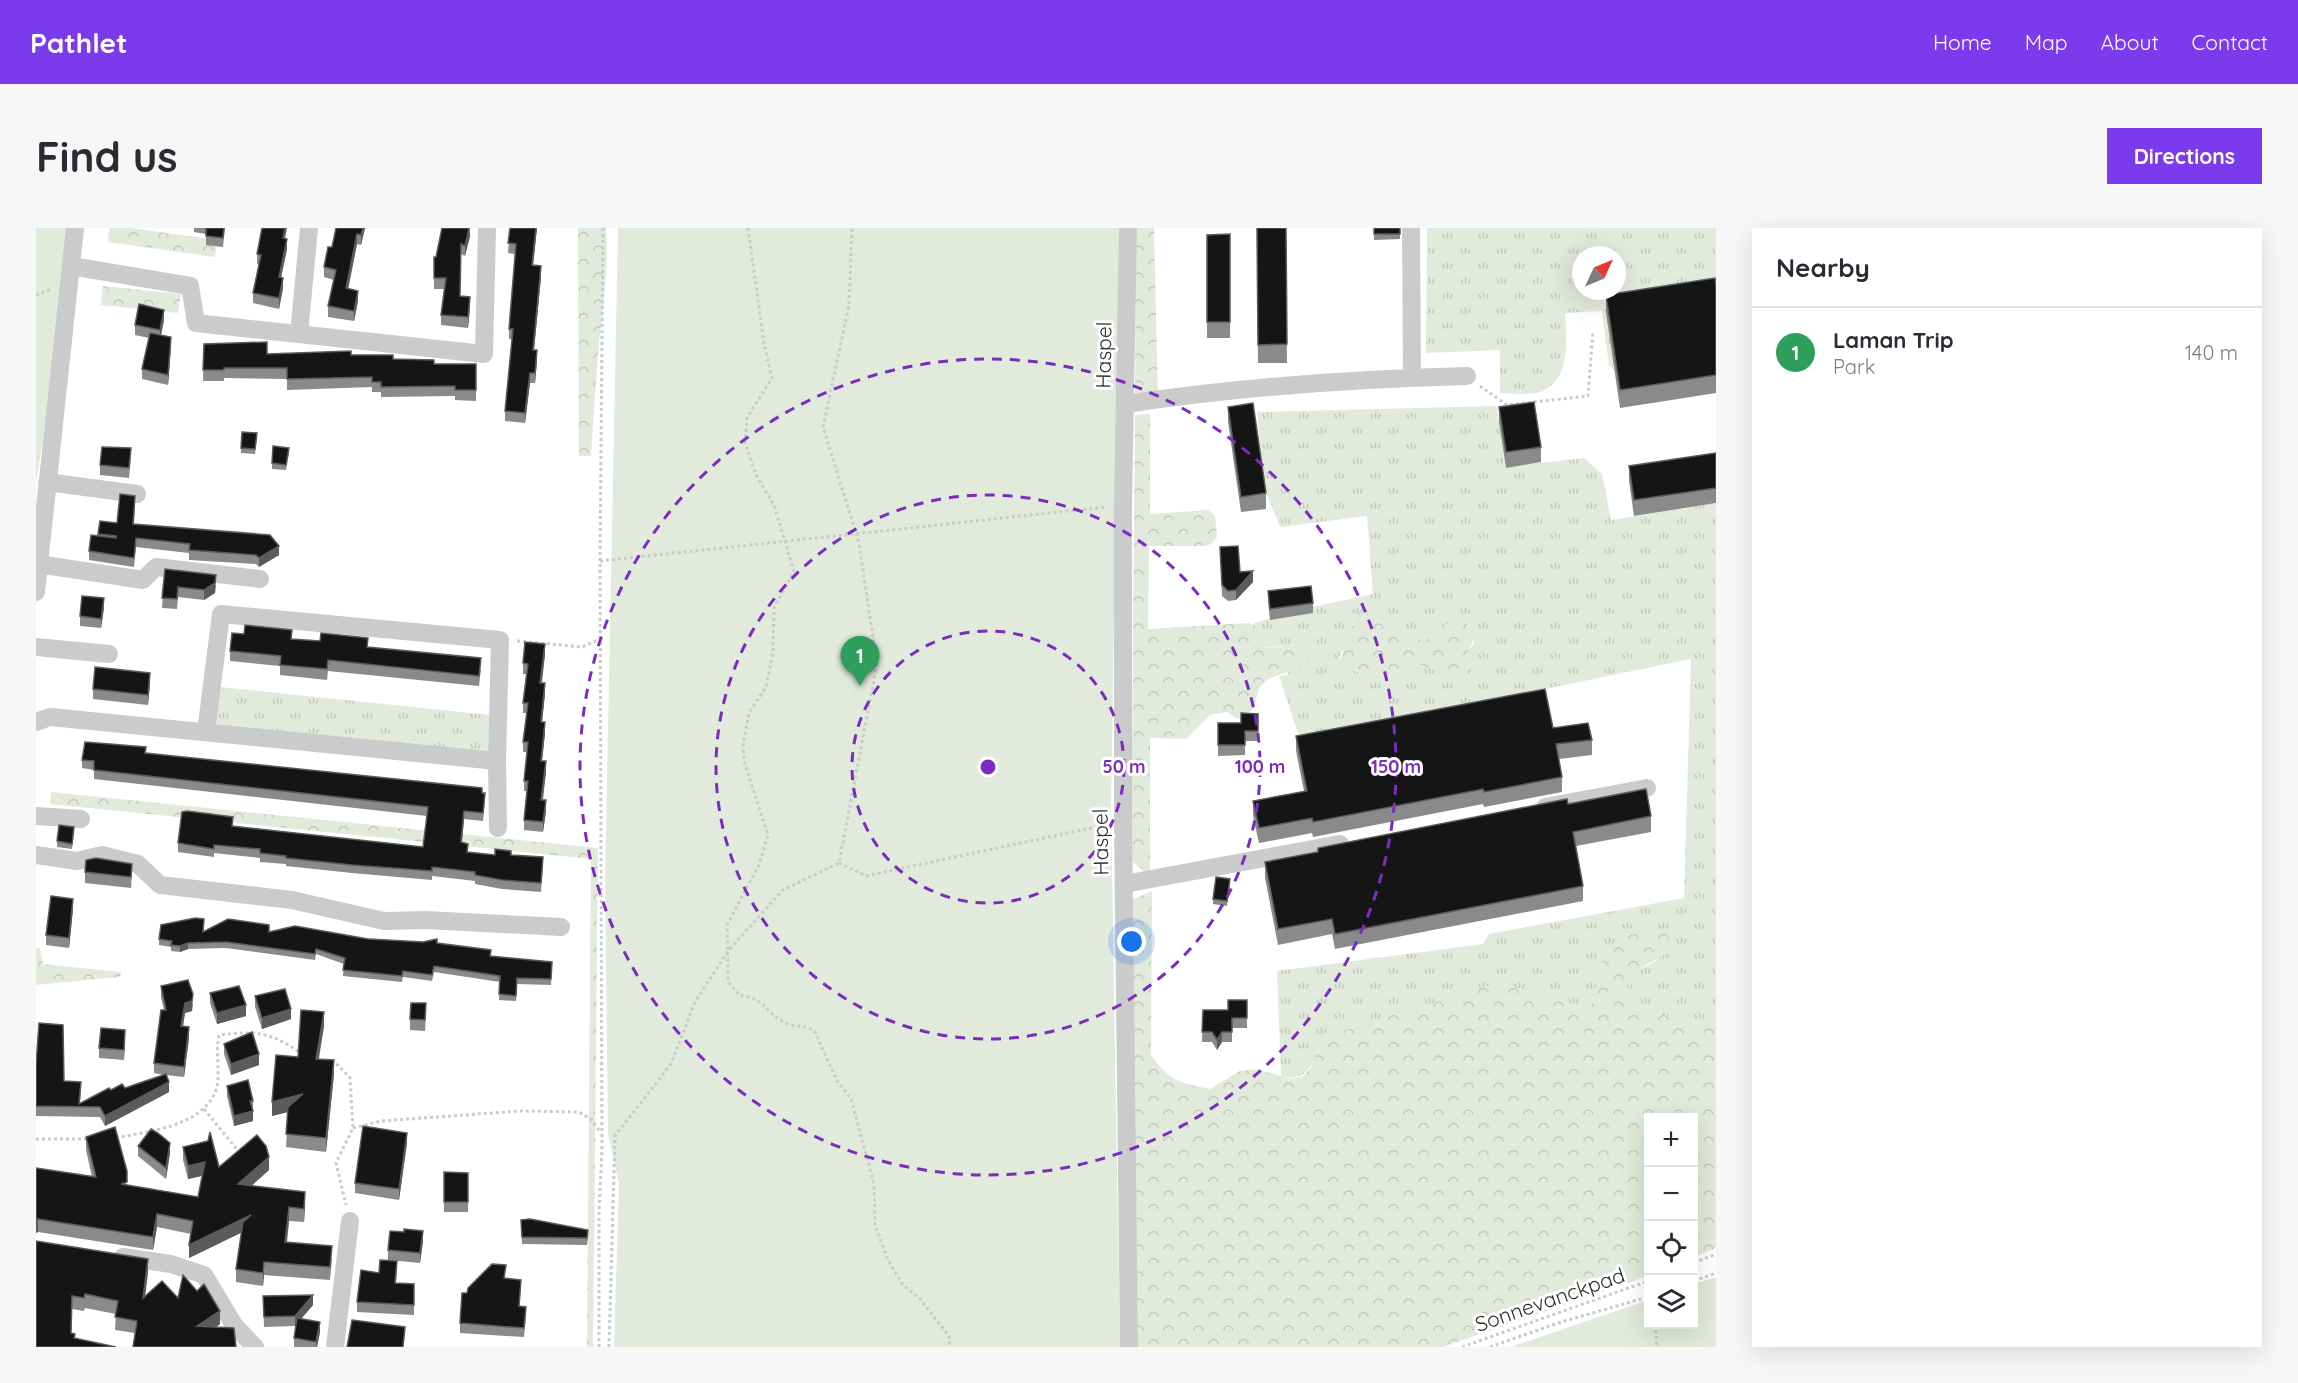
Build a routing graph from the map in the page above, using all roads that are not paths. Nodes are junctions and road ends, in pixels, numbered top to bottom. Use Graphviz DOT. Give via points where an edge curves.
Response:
graph roads {
  1 [pos="75,228"];
  2 [pos="309,228"];
  3 [pos="487,228"];
  4 [pos="1128,228"];
  5 [pos="1411,228"];
  6 [pos="71,266"];
  7 [pos="299,334"];
  8 [pos="1467,376"];
  9 [pos="1412,378"];
  10 [pos="1126,404"];
  11 [pos="47,482"];
  12 [pos="137,494"];
  13 [pos="38,564"];
  14 [pos="260,579"];
  15 [pos="36,592"];
  16 [pos="36,647"];
  17 [pos="109,654"];
  18 [pos="36,722"];
  19 [pos="206,732"];
  20 [pos="497,761"];
  21 [pos="1647,788"];
  22 [pos="1531,809"];
  23 [pos="36,816"];
  24 [pos="81,819"];
  25 [pos="498,828"];
  26 [pos="1357,841"];
  27 [pos="36,855"];
  28 [pos="1124,884"];
  29 [pos="561,927"];
  30 [pos="350,1221"];
  31 [pos="102,1253"];
  32 [pos="255,1347"];
  33 [pos="334,1347"];
  34 [pos="1129,1347"];
  1 -- 6 [label="street"];
  2 -- 7 [label="street"];
  3 -- 7 [label="street" via="484,354"];
  4 -- 10 [label="street, Haspel"];
  5 -- 9 [label="street"];
  6 -- 7 [label="street" via="190,286 196,323"];
  6 -- 11 [label="street"];
  8 -- 9 [label="street"];
  9 -- 10 [label="street" via="1179,396"];
  10 -- 28 [label="street, Haspel"];
  11 -- 12 [label="street"];
  11 -- 13 [label="street"];
  13 -- 14 [label="street" via="143,580 156,567"];
  13 -- 15 [label="street"];
  16 -- 17 [label="street"];
  18 -- 19 [label="street" via="50,717"];
  19 -- 20 [label="street"];
  19 -- 20 [label="street" via="221,614 500,640"];
  20 -- 25 [label="street"];
  21 -- 22 [label="street"];
  23 -- 24 [label="street"];
  26 -- 28 [label="street"];
  27 -- 29 [label="street" via="77,861 102,855 138,864 159,885 292,900 384,921"];
  28 -- 34 [label="street, Haspel"];
  30 -- 33 [label="street"];
  31 -- 32 [label="street" via="171,1264 204,1275 234,1325"];
}
